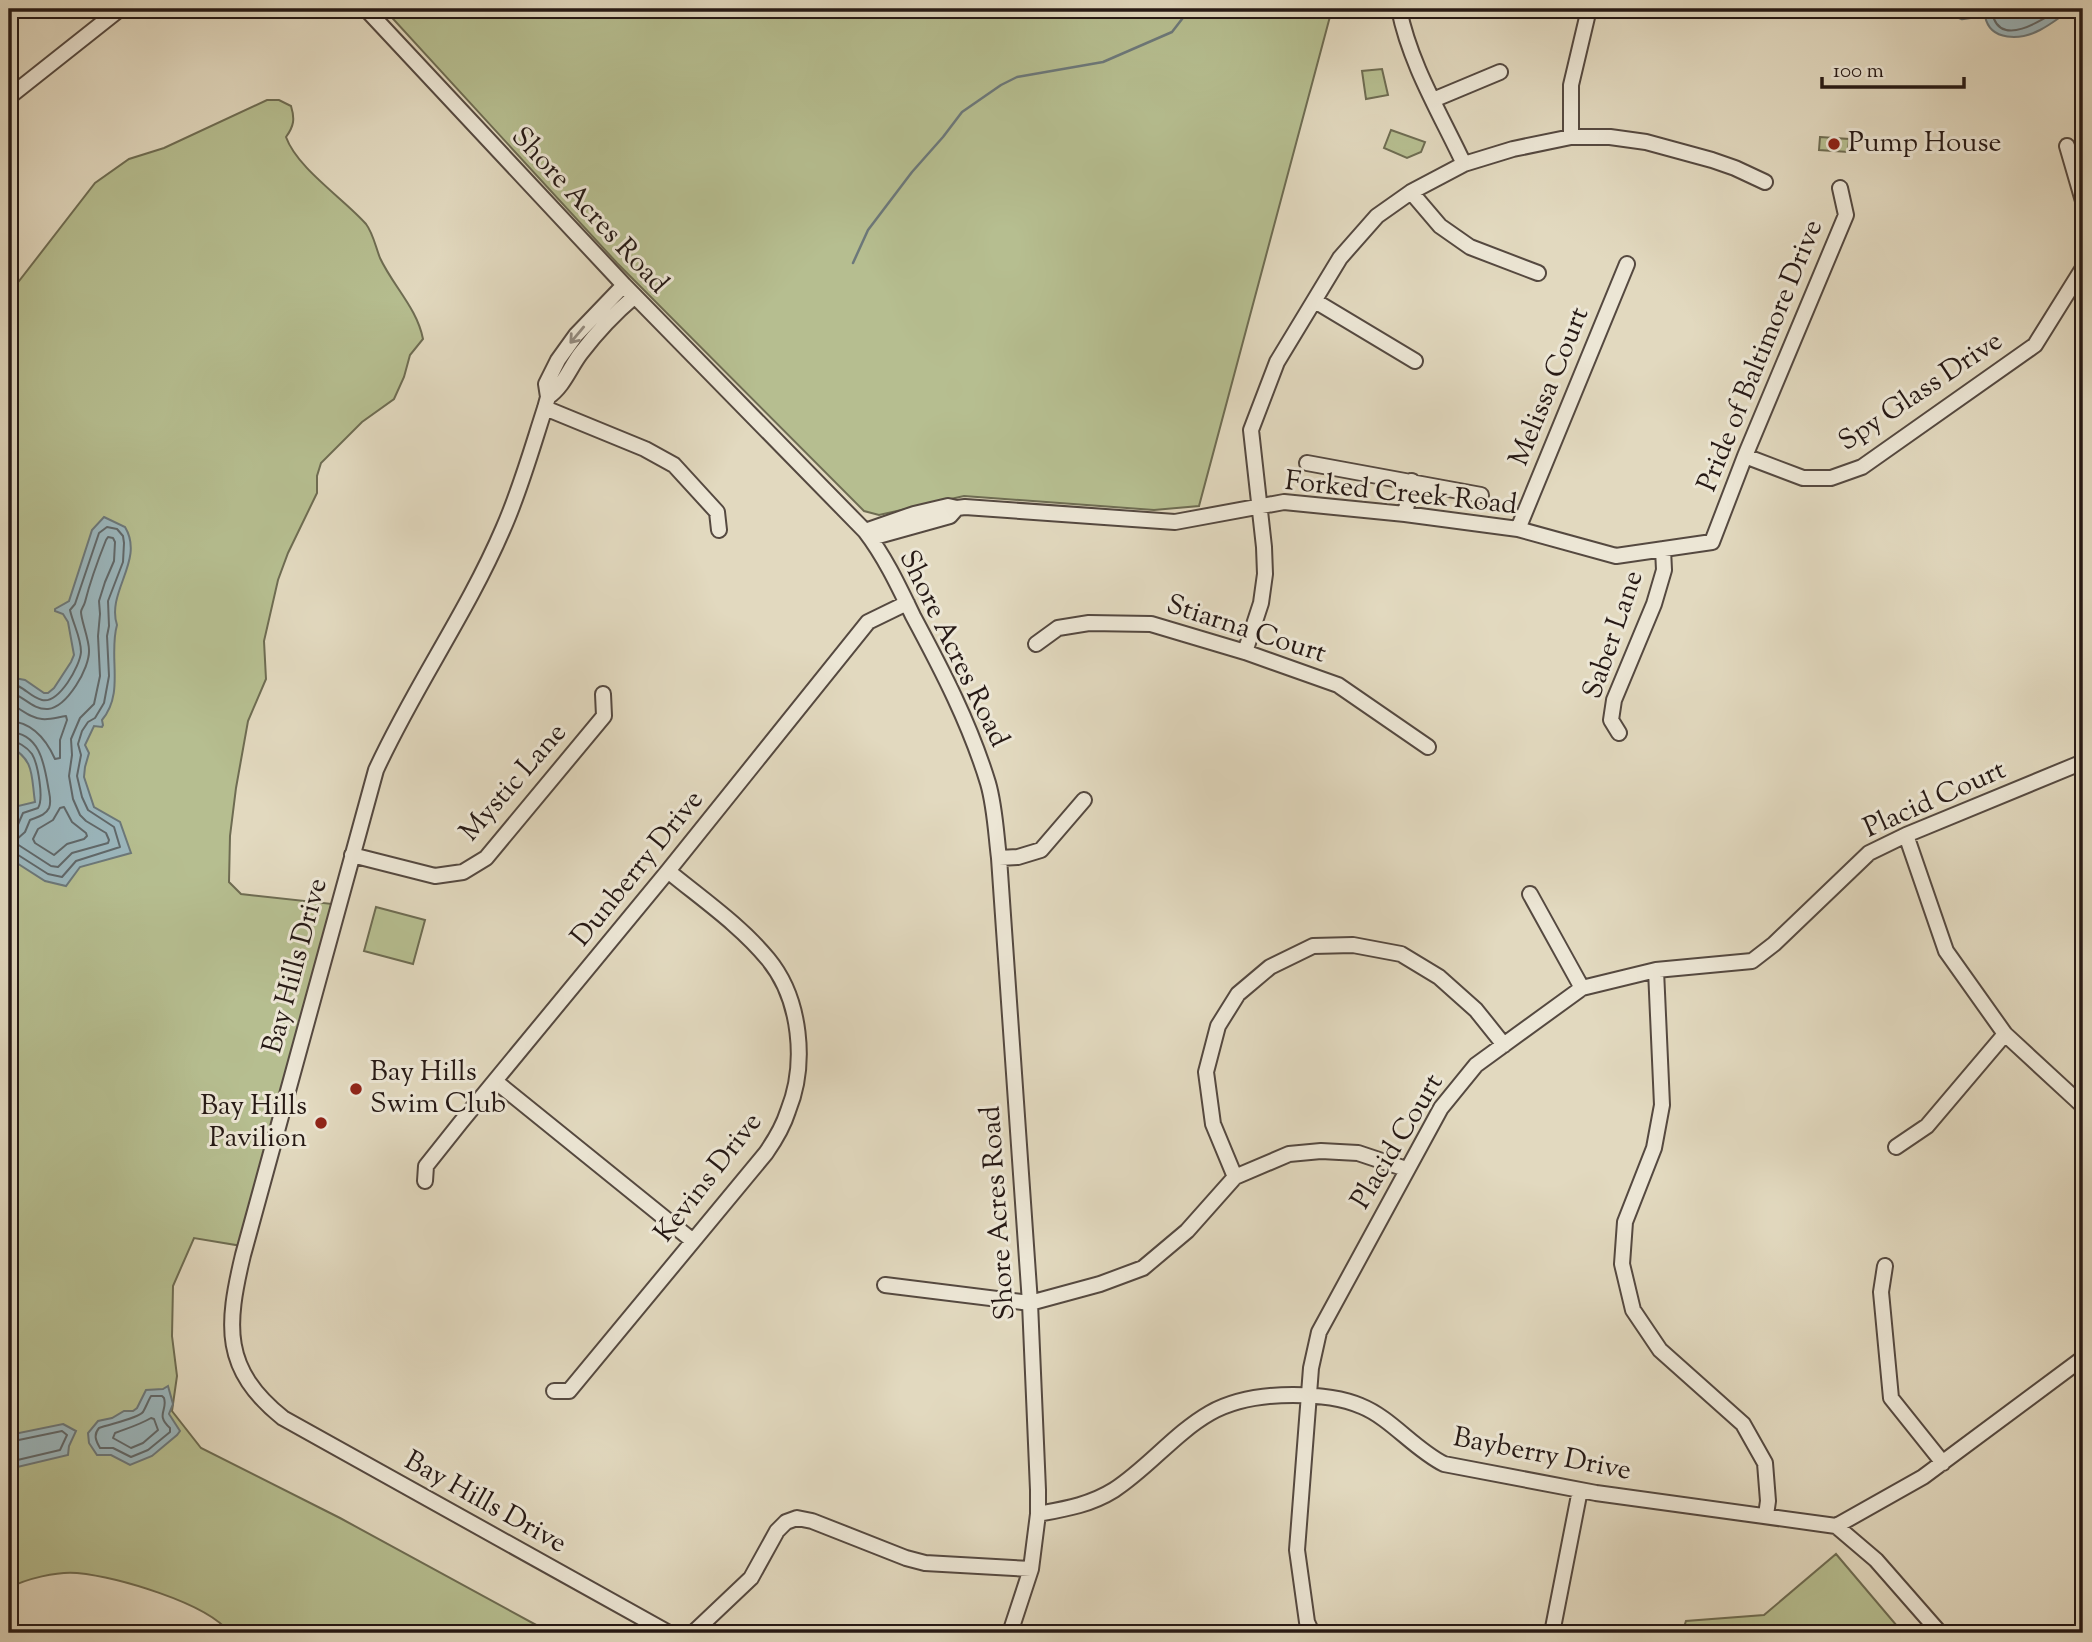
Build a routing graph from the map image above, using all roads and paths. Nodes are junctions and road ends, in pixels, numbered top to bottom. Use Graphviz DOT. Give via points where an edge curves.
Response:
graph roads {
  1 [pos="120,9"];
  2 [pos="366,9"];
  3 [pos="1399,9"];
  4 [pos="1589,9"];
  5 [pos="1500,72"];
  6 [pos="9,97"];
  7 [pos="1433,100"];
  8 [pos="1572,137"];
  9 [pos="2067,146"];
  10 [pos="1464,164"];
  11 [pos="1765,182"];
  12 [pos="1840,188"];
  13 [pos="1411,192"];
  14 [pos="2083,201"];
  15 [pos="1627,264"];
  16 [pos="2083,268"];
  17 [pos="1538,273"];
  18 [pos="624,285"];
  19 [pos="635,296"];
  20 [pos="1315,301"];
  21 [pos="1415,361"];
  22 [pos="547,402"];
  23 [pos="1745,456"];
  24 [pos="1307,463"];
  25 [pos="1412,481"];
  26 [pos="1480,495"];
  27 [pos="1259,506"];
  28 [pos="1405,514"];
  29 [pos="1518,529"];
  30 [pos="719,530"];
  31 [pos="868,535"];
  32 [pos="1712,542"];
  33 [pos="1663,550"];
  34 [pos="907,603"];
  35 [pos="1036,644"];
  36 [pos="1245,652"];
  37 [pos="603,694"];
  38 [pos="1619,733"];
  39 [pos="1428,747"];
  40 [pos="2083,762"];
  41 [pos="1084,800"];
  42 [pos="1906,835"];
  43 [pos="352,855"];
  44 [pos="999,858"];
  45 [pos="668,871"];
  46 [pos="1530,894"];
  47 [pos="1656,970"];
  48 [pos="1582,988"];
  49 [pos="2005,1034"];
  50 [pos="1504,1045"];
  51 [pos="495,1081"];
  52 [pos="2083,1106"];
  53 [pos="1896,1147"];
  54 [pos="1406,1169"];
  55 [pos="1235,1177"];
  56 [pos="425,1181"];
  57 [pos="693,1241"];
  58 [pos="1885,1266"];
  59 [pos="885,1285"];
  60 [pos="1030,1303"];
  61 [pos="2083,1359"];
  62 [pos="554,1391"];
  63 [pos="1310,1395"];
  64 [pos="1943,1463"];
  65 [pos="1580,1490"];
  66 [pos="1038,1514"];
  67 [pos="1766,1515"];
  68 [pos="1836,1526"];
  69 [pos="1031,1569"];
  70 [pos="63,1633"];
  71 [pos="82,1633"];
  72 [pos="669,1633"];
  73 [pos="693,1633"];
  74 [pos="1010,1633"];
  75 [pos="1312,1633"];
  76 [pos="1552,1633"];
  77 [pos="1940,1633"];
  1 -- 6 [label="street"];
  2 -- 18 [label="street, Shore Acres Road"];
  3 -- 7 [label="street" via="1419,74"];
  4 -- 8 [label="street" via="1571,85"];
  5 -- 7 [label="street"];
  7 -- 10 [label="street"];
  8 -- 10 [label="street"];
  8 -- 11 [label="street" via="1646,142 1712,160"];
  9 -- 14 [label="street"];
  10 -- 13 [label="street"];
  12 -- 23 [label="street, Pride of Baltimore Drive" via="1846,215"];
  13 -- 17 [label="street" via="1440,226 1470,247"];
  13 -- 20 [label="street" via="1377,216 1340,258"];
  15 -- 29 [label="street, Melissa Court"];
  16 -- 23 [label="street, Spy Glass Drive" via="2035,345 1862,467 1831,478 1803,478"];
  18 -- 19 [label="street, Shore Acres Road"];
  18 -- 22 [label="street, Bay Hills Drive, one-way" via="558,360 546,384"];
  19 -- 22 [label="street, Bay Hills Drive" via="593,337"];
  19 -- 31 [label="street, Shore Acres Road"];
  20 -- 21 [label="street"];
  20 -- 27 [label="street" via="1277,362 1251,430"];
  22 -- 30 [label="street" via="674,465 718,512"];
  22 -- 43 [label="street, Bay Hills Drive" via="501,535 376,770"];
  23 -- 32 [label="street, Pride of Baltimore Drive"];
  24 -- 25 [label="street"];
  25 -- 26 [label="street"];
  25 -- 28 [label="street"];
  27 -- 28 [label="street, Forked Creek Road" via="1284,502"];
  27 -- 31 [label="street, Forked Creek Road" via="1175,522 948,506 914,514"];
  27 -- 36 [label="street" via="1265,574"];
  28 -- 29 [label="street, Forked Creek Road"];
  29 -- 33 [label="street, Forked Creek Road" via="1616,556"];
  31 -- 34 [label="street, Shore Acres Road"];
  32 -- 33 [label="street, Forked Creek Road"];
  33 -- 38 [label="street, Saber Lane" via="1664,570 1654,604 1614,700 1611,720"];
  34 -- 44 [label="street, Shore Acres Road" via="976,749 989,786"];
  34 -- 45 [label="street, Dunberry Drive" via="869,622"];
  35 -- 36 [label="street, Stiarna Court" via="1058,628 1089,623 1151,624"];
  36 -- 39 [label="street, Stiarna Court" via="1338,685"];
  37 -- 43 [label="street, Mystic Lane" via="604,716 486,859 463,872 435,876"];
  40 -- 42 [label="street, Placid Court"];
  41 -- 44 [label="street" via="1041,850"];
  42 -- 47 [label="street, Placid Court" via="1869,853 1752,961"];
  42 -- 49 [label="street" via="1946,951"];
  43 -- 72 [label="street, Bay Hills Drive" via="233,1297 230,1322 236,1361 267,1406 283,1418"];
  44 -- 60 [label="street, Shore Acres Road"];
  45 -- 51 [label="street, Dunberry Drive"];
  45 -- 57 [label="street, Kevins Drive" via="769,960 789,997 798,1049 795,1089 780,1132"];
  46 -- 48 [label="street"];
  47 -- 48 [label="street, Placid Court"];
  47 -- 67 [label="street" via="1662,1105 1654,1148 1625,1222 1622,1264 1633,1310 1660,1349 1743,1424 1765,1463"];
  48 -- 50 [label="street, Placid Court"];
  49 -- 52 [label="street"];
  49 -- 53 [label="street" via="1927,1126"];
  50 -- 54 [label="street, Placid Court" via="1476,1065 1441,1108"];
  50 -- 55 [label="street" via="1476,1010 1439,976 1401,954 1353,945 1312,946 1270,967 1238,994 1219,1026 1206,1072 1213,1124"];
  51 -- 56 [label="street, Dunberry Drive" via="426,1166"];
  51 -- 57 [label="street"];
  54 -- 55 [label="street" via="1358,1153 1321,1151 1289,1154"];
  54 -- 63 [label="street, Placid Court" via="1319,1332"];
  55 -- 60 [label="street" via="1187,1231 1143,1268"];
  57 -- 62 [label="street, Kevins Drive" via="569,1391"];
  58 -- 64 [label="street" via="1881,1292 1891,1398"];
  59 -- 60 [label="street"];
  60 -- 66 [label="street, Shore Acres Road"];
  61 -- 64 [label="street"];
  63 -- 65 [label="street, Bayberry Drive" via="1365,1407 1444,1464"];
  63 -- 66 [label="street, Bayberry Drive" via="1267,1396 1227,1405 1208,1414 1113,1491 1076,1507"];
  63 -- 75 [label="street, Placid Court" via="1297,1550"];
  64 -- 68 [label="street"];
  65 -- 67 [label="street, Bayberry Drive"];
  65 -- 76 [label="street"];
  66 -- 69 [label="street, Shore Acres Road"];
  67 -- 68 [label="street, Bayberry Drive"];
  68 -- 77 [label="street" via="1876,1560"];
  69 -- 73 [label="street" via="925,1563 797,1518 777,1531 741,1589"];
  69 -- 74 [label="street, Shore Acres Road"];
  70 -- 71 [label="street"];
}
